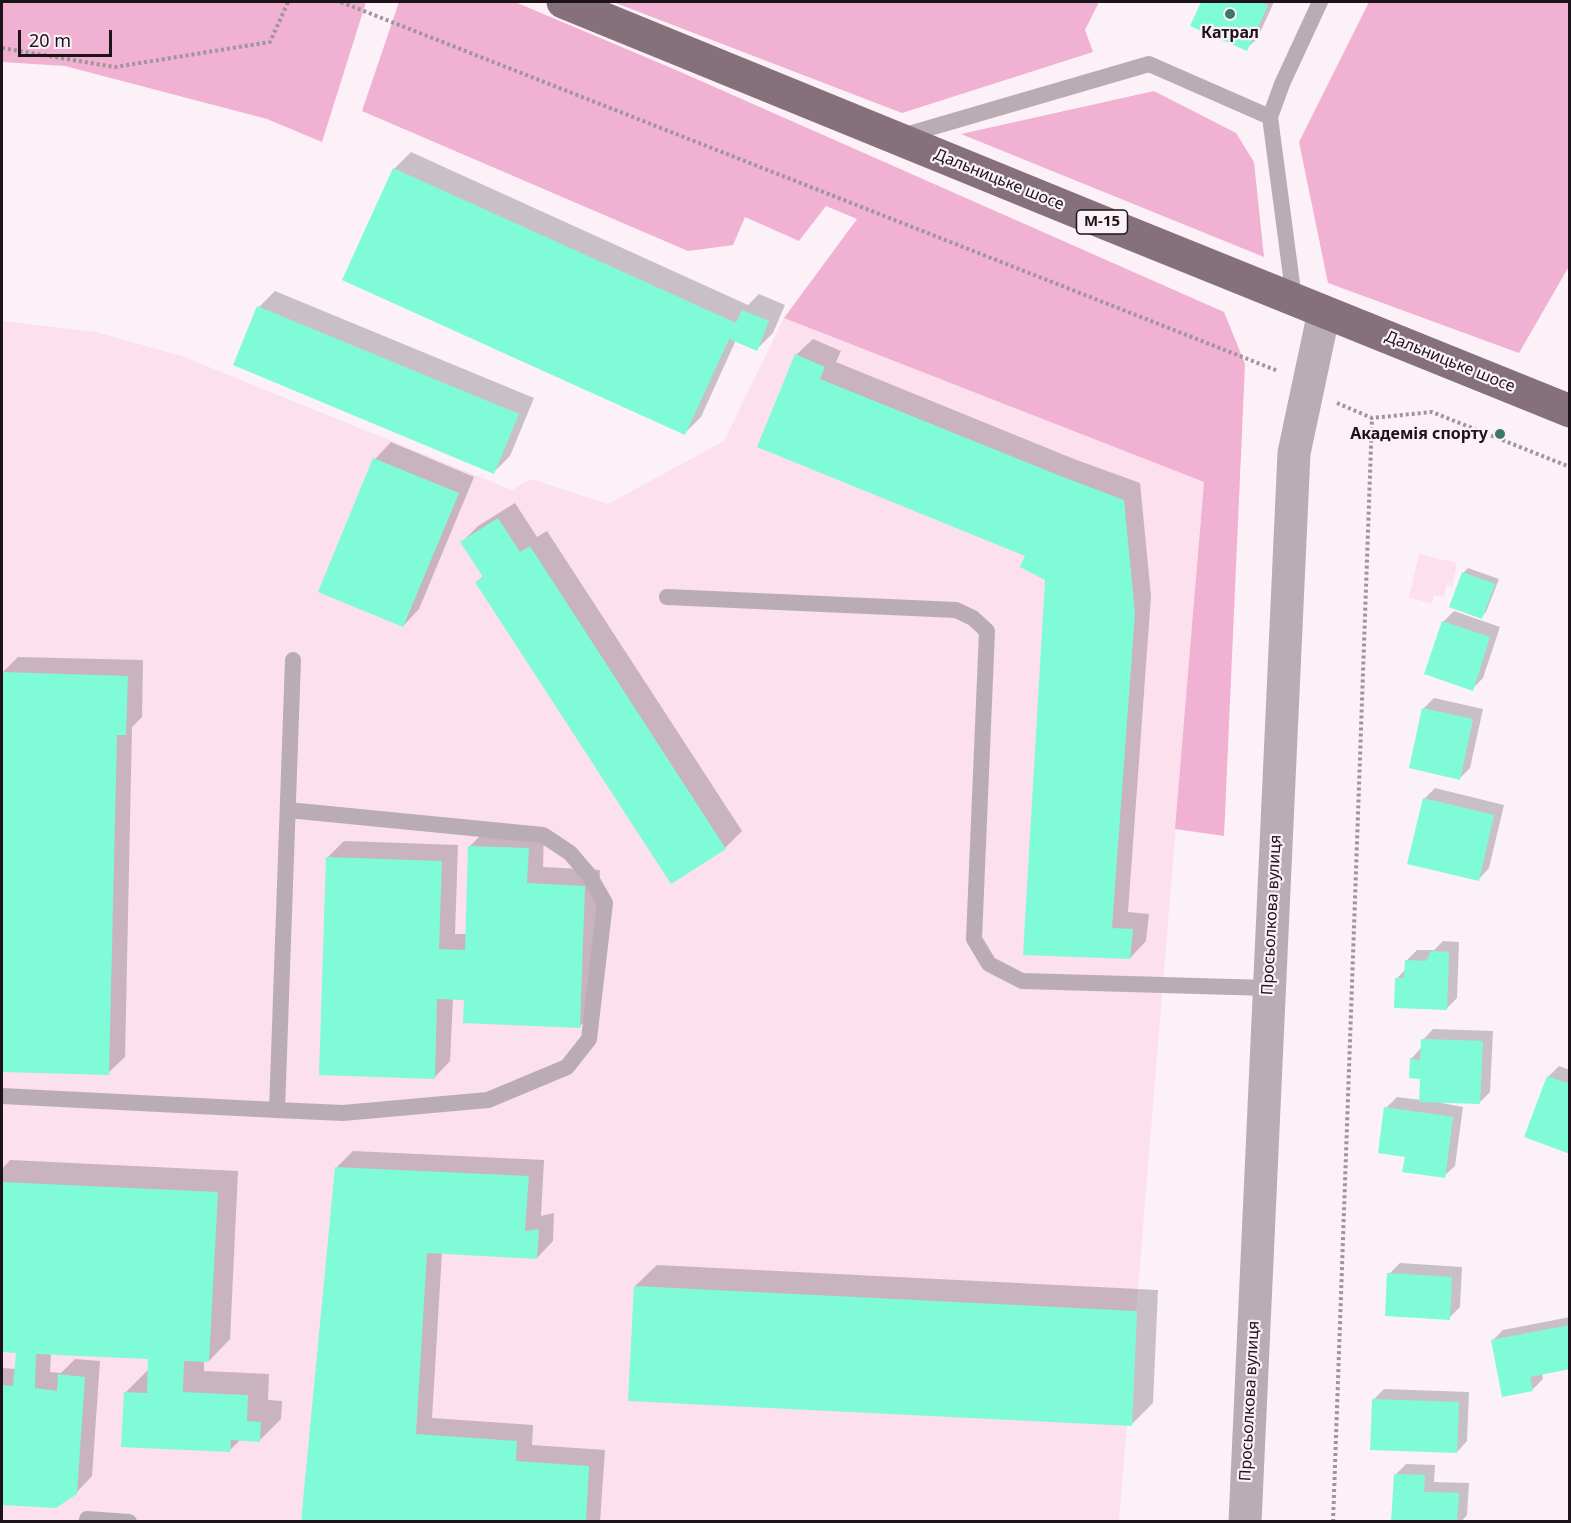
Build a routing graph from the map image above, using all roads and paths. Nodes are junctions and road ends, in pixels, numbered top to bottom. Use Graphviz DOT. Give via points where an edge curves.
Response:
graph roads {
  1 [pos="288,2"];
  2 [pos="341,2"];
  3 [pos="563,2"];
  4 [pos="1320,2"];
  5 [pos="2,48"];
  6 [pos="1270,117"];
  7 [pos="896,138"];
  8 [pos="1294,299"];
  9 [pos="1324,312"];
  10 [pos="1309,384"];
  11 [pos="1338,403"];
  12 [pos="1569,411"];
  13 [pos="1372,418"];
  14 [pos="1569,467"];
  15 [pos="667,597"];
  16 [pos="293,660"];
  17 [pos="288,810"];
  18 [pos="1269,988"];
  19 [pos="2,1096"];
  20 [pos="277,1110"];
  21 [pos="87,1519"];
  22 [pos="129,1521"];
  23 [pos="1245,1521"];
  24 [pos="1333,1521"];
  1 -- 5 [label="path" via="270,42 116,67"];
  2 -- 10 [label="path"];
  3 -- 7 [label="main road, Дальницьке шосе / М-15"];
  4 -- 6 [label="lane"];
  6 -- 7 [label="lane" via="1149,64"];
  6 -- 8 [label="lane"];
  7 -- 8 [label="main road, Дальницьке шосе / М-15"];
  8 -- 9 [label="main road, Дальницьке шосе / М-15"];
  9 -- 10 [label="street, Просьолкова вулиця"];
  9 -- 12 [label="main road, Дальницьке шосе / М-15"];
  10 -- 18 [label="street, Просьолкова вулиця" via="1294,453"];
  11 -- 13 [label="path"];
  13 -- 14 [label="path" via="1432,412"];
  13 -- 24 [label="path"];
  15 -- 18 [label="lane" via="957,610 972,618 987,631 974,939 989,964 1022,981"];
  16 -- 17 [label="lane"];
  17 -- 20 [label="lane"];
  17 -- 20 [label="lane" via="543,835 570,853 605,903 589,1039 567,1066 488,1100 343,1113"];
  18 -- 23 [label="street, Просьолкова вулиця"];
  19 -- 20 [label="lane"];
  21 -- 22 [label="lane"];
}
